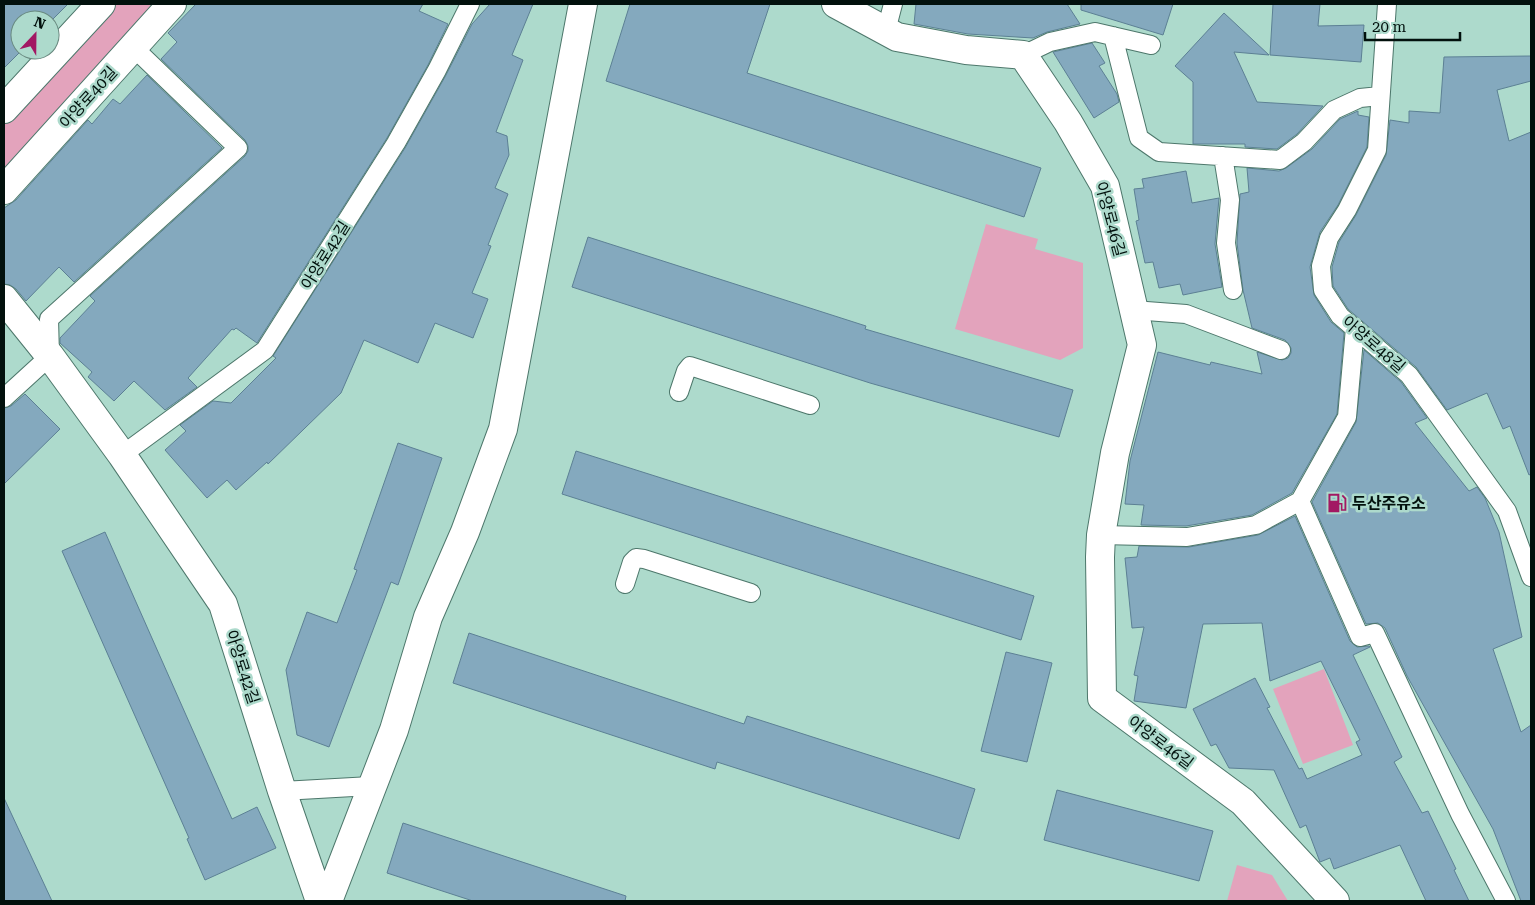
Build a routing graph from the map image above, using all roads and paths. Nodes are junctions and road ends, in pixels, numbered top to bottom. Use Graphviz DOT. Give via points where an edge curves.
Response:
graph roads {
  1 [pos="101,4"];
  2 [pos="172,4"];
  3 [pos="470,4"];
  4 [pos="583,4"];
  5 [pos="836,4"];
  6 [pos="893,4"];
  7 [pos="1387,4"];
  8 [pos="886,31"];
  9 [pos="1113,36"];
  10 [pos="1151,45"];
  11 [pos="133,47"];
  12 [pos="1023,56"];
  13 [pos="1380,96"];
  14 [pos="4,109"];
  15 [pos="1223,156"];
  16 [pos="4,190"];
  17 [pos="1234,290"];
  18 [pos="4,299"];
  19 [pos="1134,310"];
  20 [pos="1355,328"];
  21 [pos="1281,350"];
  22 [pos="50,356"];
  23 [pos="678,392"];
  24 [pos="4,398"];
  25 [pos="810,405"];
  26 [pos="122,455"];
  27 [pos="1300,501"];
  28 [pos="1101,535"];
  29 [pos="1531,577"];
  30 [pos="625,584"];
  31 [pos="751,593"];
  32 [pos="371,786"];
  33 [pos="282,791"];
  34 [pos="320,901"];
  35 [pos="328,901"];
  36 [pos="1335,901"];
  37 [pos="1506,901"];
  1 -- 14 [label="street"];
  2 -- 11 [label="street, 아양로40길"];
  3 -- 26 [label="lane, 아양로42길" via="396,142 265,350"];
  4 -- 32 [label="street" via="503,428 465,532 428,618 394,730"];
  5 -- 8 [label="street"];
  6 -- 8 [label="lane"];
  7 -- 13 [label="lane, 아양로48길"];
  8 -- 12 [label="street" via="897,37 966,50"];
  9 -- 10 [label="lane"];
  9 -- 12 [label="lane" via="1095,32 1050,42"];
  9 -- 15 [label="lane" via="1139,138 1159,152"];
  11 -- 16 [label="street, 아양로40길"];
  11 -- 22 [label="lane" via="238,148 49,319"];
  12 -- 19 [label="street, 아양로46길" via="1106,186"];
  13 -- 15 [label="lane" via="1360,98 1334,110 1304,142 1280,160"];
  13 -- 20 [label="lane, 아양로48길" via="1377,150 1329,238 1321,266 1323,290 1340,316"];
  15 -- 17 [label="lane" via="1230,200 1226,243"];
  18 -- 22 [label="street, 아양로42길"];
  19 -- 21 [label="lane" via="1186,314"];
  19 -- 28 [label="street, 아양로46길" via="1142,346 1116,453"];
  20 -- 27 [label="lane" via="1347,417"];
  20 -- 29 [label="lane, 아양로48길" via="1409,375 1506,511"];
  22 -- 24 [label="lane"];
  22 -- 26 [label="street, 아양로42길"];
  23 -- 25 [label="lane" via="690,366"];
  26 -- 33 [label="street, 아양로42길" via="223,604"];
  27 -- 28 [label="lane" via="1256,525 1187,537"];
  27 -- 37 [label="lane" via="1360,637 1375,633 1460,814"];
  28 -- 36 [label="street, 아양로46길" via="1102,698 1243,802"];
  30 -- 31 [label="lane" via="636,558"];
  32 -- 33 [label="lane"];
  32 -- 35 [label="street"];
  33 -- 34 [label="street, 아양로42길"];
}
